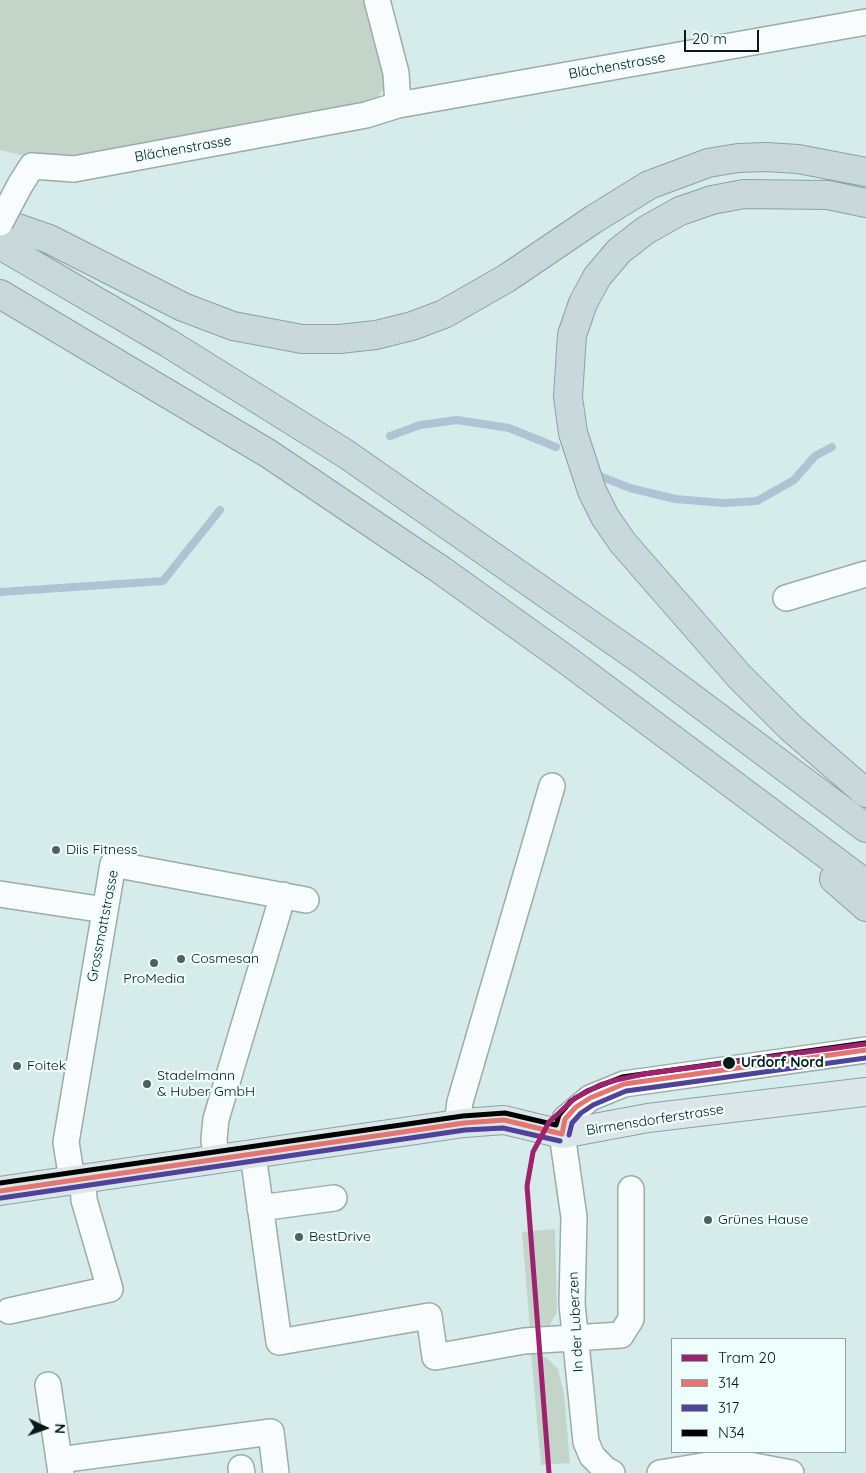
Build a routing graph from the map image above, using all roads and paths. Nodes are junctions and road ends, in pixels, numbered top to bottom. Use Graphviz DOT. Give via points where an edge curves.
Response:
graph roads {
  1 [pos="377,0"];
  2 [pos="866,22"];
  3 [pos="398,106"];
  4 [pos="866,172"];
  5 [pos="797,195"];
  6 [pos="866,203"];
  7 [pos="0,222"];
  8 [pos="866,224"];
  9 [pos="0,245"];
  10 [pos="0,294"];
  11 [pos="866,574"];
  12 [pos="786,598"];
  13 [pos="568,661"];
  14 [pos="552,786"];
  15 [pos="866,793"];
  16 [pos="866,828"];
  17 [pos="866,884"];
  18 [pos="0,894"];
  19 [pos="866,906"];
  20 [pos="105,910"];
  21 [pos="866,1050"];
  22 [pos="866,1092"];
  23 [pos="457,1124"];
  24 [pos="562,1134"];
  25 [pos="253,1154"];
  26 [pos="216,1160"];
  27 [pos="78,1179"];
  28 [pos="631,1189"];
  29 [pos="0,1191"];
  30 [pos="334,1198"];
  31 [pos="260,1208"];
  32 [pos="9,1311"];
  33 [pos="575,1339"];
  34 [pos="48,1384"];
  35 [pos="60,1467"];
  36 [pos="608,1472"];
  37 [pos="276,1473"];
  38 [pos="660,1473"];
  39 [pos="791,1473"];
  1 -- 3 [label="street" via="396,73"];
  2 -- 3 [label="street, Blächenstrasse"];
  3 -- 7 [label="street, Blächenstrasse, bridge" via="366,115 74,169 32,166"];
  4 -- 7 [label="highway" via="806,160 766,157 708,163 649,185 507,278 444,314 394,330 339,339 286,337 233,326 183,307 49,239"];
  5 -- 6 [label="highway" via="828,195"];
  5 -- 8 [label="highway"];
  5 -- 15 [label="highway" via="744,194 712,200 646,230 619,251 597,277 582,302 572,335 568,397 573,433 589,484 605,517 623,543 739,676 792,729"];
  9 -- 16 [label="highway" via="168,343 346,454 644,662"];
  10 -- 13 [label="highway" via="269,454 441,570"];
  11 -- 12 [label="street"];
  13 -- 17 [label="highway"];
  13 -- 19 [label="highway" via="708,782"];
  14 -- 23 [label="street" via="460,1102"];
  18 -- 20 [label="street"];
  20 -- 26 [label="street, Grossmattstrasse" via="112,864 294,897 216,1119"];
  20 -- 27 [label="street, Grossmattstrasse" via="66,1142"];
  21 -- 24 [label="street" via="624,1084 576,1107 565,1119"];
  22 -- 24 [label="main road, Birmensdorferstrasse" via="648,1118"];
  23 -- 24 [label="main road, Birmensdorferstrasse" via="504,1120"];
  23 -- 25 [label="main road, Birmensdorferstrasse"];
  24 -- 33 [label="street, In der Luberzen" via="574,1217 572,1304"];
  25 -- 26 [label="main road, Birmensdorferstrasse"];
  25 -- 31 [label="street"];
  26 -- 27 [label="main road, Birmensdorferstrasse"];
  27 -- 29 [label="main road, Birmensdorferstrasse"];
  27 -- 32 [label="street, Grossmattstrasse" via="110,1289"];
  28 -- 33 [label="street" via="631,1319 621,1335"];
  30 -- 31 [label="street"];
  31 -- 33 [label="street" via="279,1342 429,1316 435,1358 524,1341"];
  33 -- 36 [label="street, In der Luberzen" via="586,1442 592,1456"];
  34 -- 35 [label="street"];
  35 -- 37 [label="street" via="270,1432"];
  38 -- 39 [label="street" via="708,1465 749,1465"];
}
